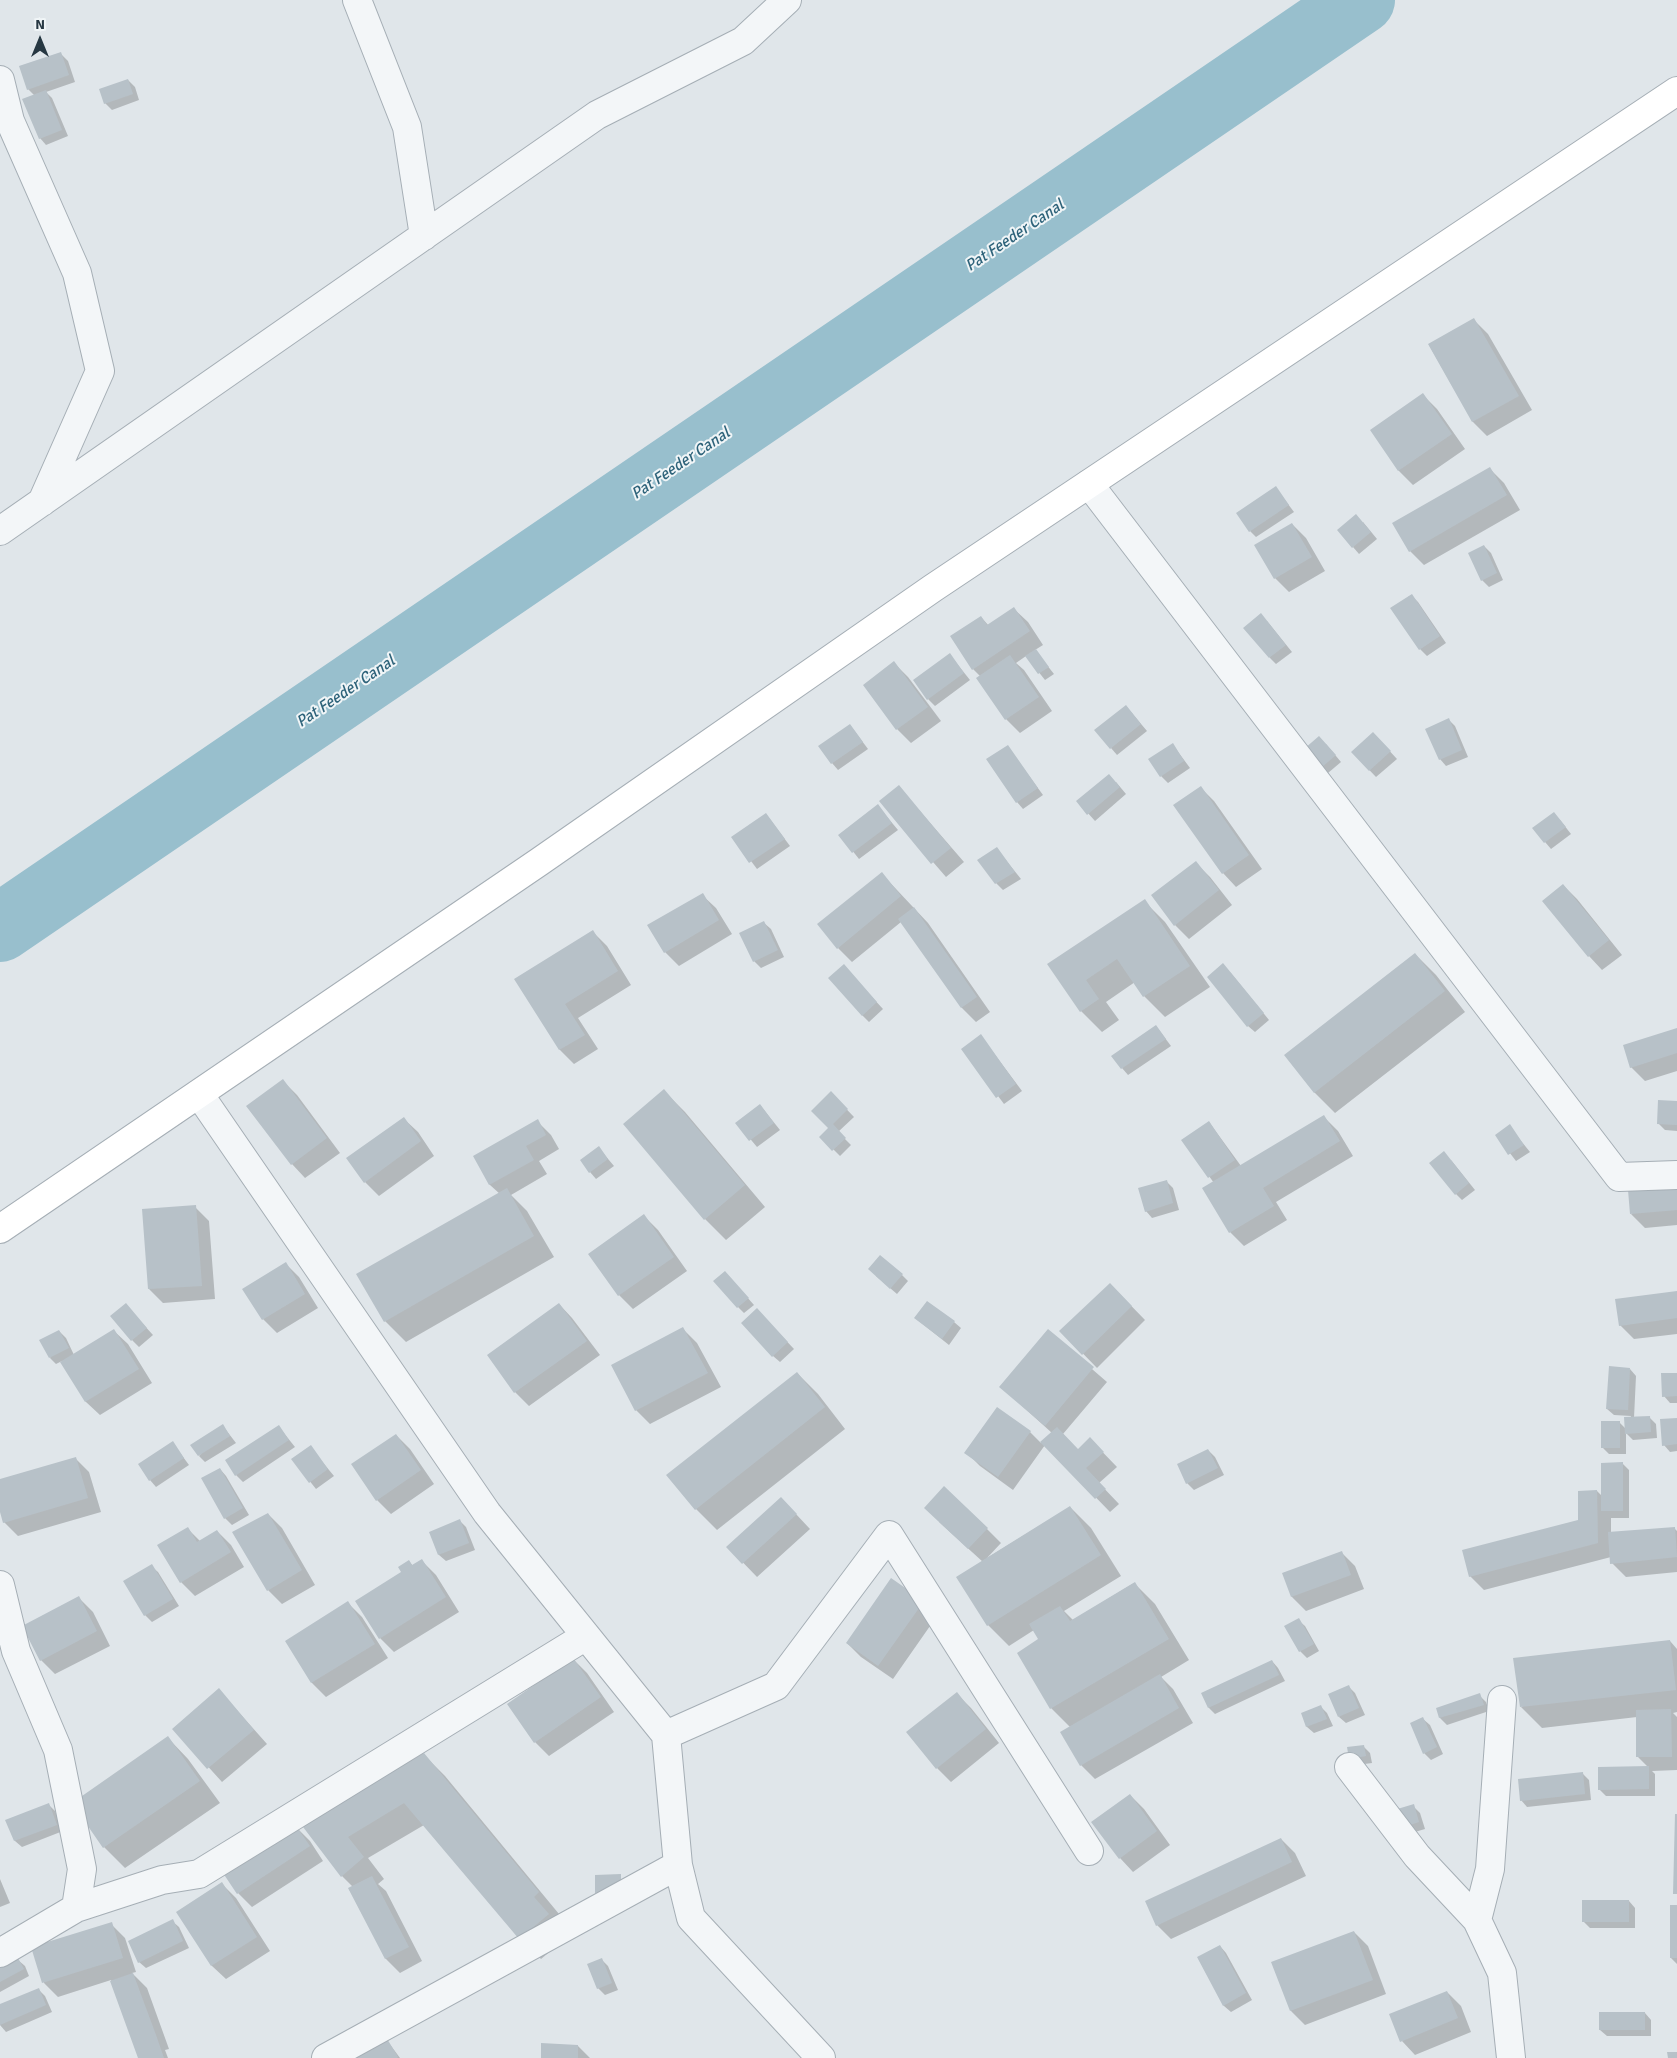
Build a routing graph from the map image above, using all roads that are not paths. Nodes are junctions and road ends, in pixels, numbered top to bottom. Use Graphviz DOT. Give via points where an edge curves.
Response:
graph roads {
  1 [pos="357,0"];
  2 [pos="787,0"];
  3 [pos="0,80"];
  4 [pos="1677,91"];
  5 [pos="424,236"];
  6 [pos="1089,484"];
  7 [pos="42,502"];
  8 [pos="0,531"];
  9 [pos="199,1094"];
  10 [pos="1677,1175"];
  11 [pos="0,1228"];
  12 [pos="0,1585"];
  13 [pos="586,1636"];
  14 [pos="1502,1700"];
  15 [pos="666,1735"];
  16 [pos="1349,1767"];
  17 [pos="1089,1852"];
  18 [pos="678,1865"];
  19 [pos="76,1908"];
  20 [pos="1477,1920"];
  21 [pos="0,1953"];
  22 [pos="326,2058"];
  23 [pos="821,2058"];
  24 [pos="1511,2058"];
  1 -- 5 [label="street" via="407,127"];
  2 -- 5 [label="street" via="743,41 597,115"];
  3 -- 7 [label="street" via="10,121 77,273 100,371"];
  4 -- 6 [label="street"];
  5 -- 7 [label="street"];
  6 -- 9 [label="street"];
  6 -- 10 [label="street" via="1619,1176"];
  7 -- 8 [label="street"];
  9 -- 11 [label="street"];
  9 -- 13 [label="street" via="487,1513"];
  12 -- 19 [label="street" via="16,1651 58,1750 82,1869"];
  13 -- 15 [label="street"];
  13 -- 19 [label="street" via="199,1874 162,1880"];
  14 -- 20 [label="street" via="1490,1869"];
  15 -- 17 [label="street" via="776,1686 889,1535"];
  15 -- 18 [label="street"];
  16 -- 20 [label="street" via="1417,1856"];
  18 -- 22 [label="street"];
  18 -- 23 [label="street" via="691,1918"];
  19 -- 21 [label="street"];
  20 -- 24 [label="street" via="1502,1972"];
}
